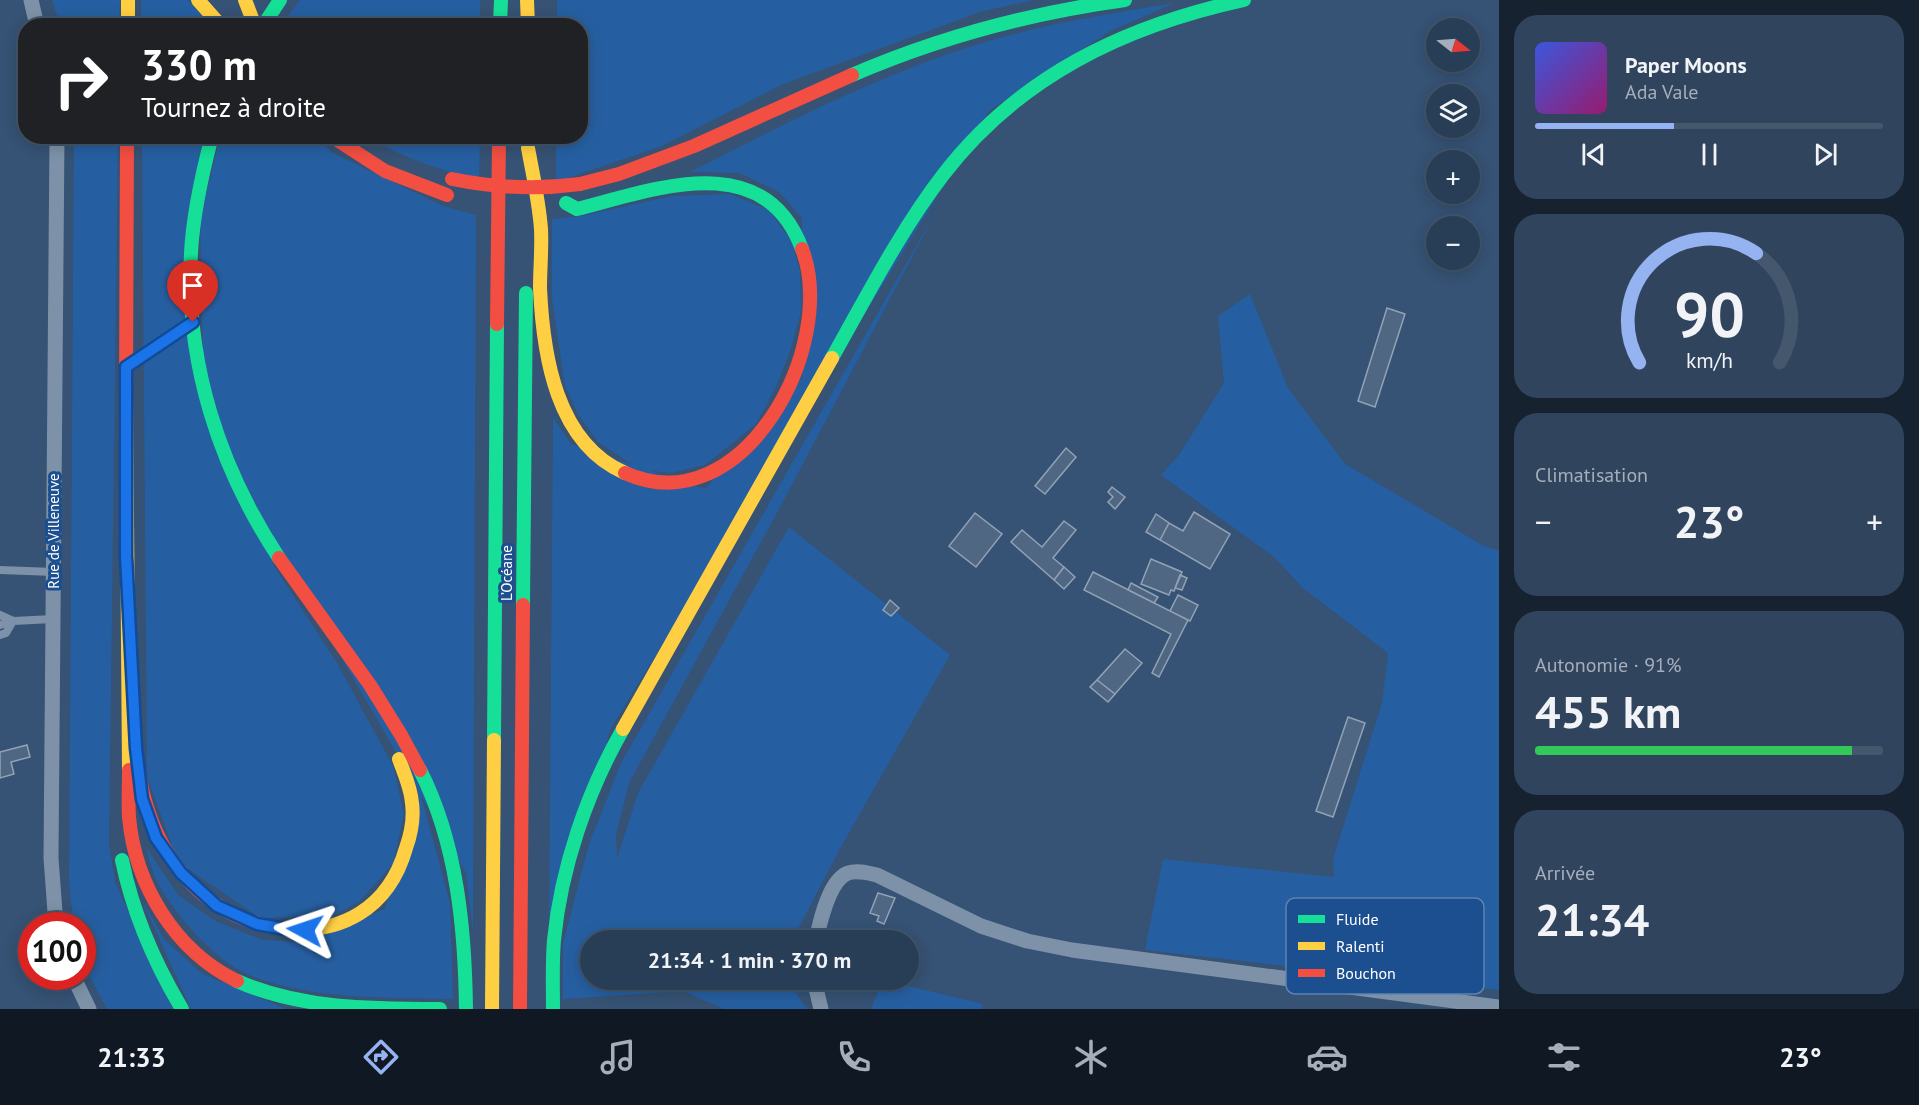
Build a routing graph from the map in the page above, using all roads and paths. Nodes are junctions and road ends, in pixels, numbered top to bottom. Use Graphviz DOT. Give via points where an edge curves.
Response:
graph roads {
  1 [pos="31,0"];
  2 [pos="128,0"];
  3 [pos="198,0"];
  4 [pos="245,0"];
  5 [pos="280,0"];
  6 [pos="501,0"];
  7 [pos="527,0"];
  8 [pos="1125,0"];
  9 [pos="1244,0"];
  10 [pos="36,18"];
  11 [pos="128,18"];
  12 [pos="215,18"];
  13 [pos="252,18"];
  14 [pos="268,18"];
  15 [pos="500,18"];
  16 [pos="528,18"];
  17 [pos="768,112"];
  18 [pos="57,144"];
  19 [pos="127,144"];
  20 [pos="210,144"];
  21 [pos="343,144"];
  22 [pos="500,144"];
  23 [pos="528,144"];
  24 [pos="528,144"];
  25 [pos="683,165"];
  26 [pos="663,174"];
  27 [pos="447,178"];
  28 [pos="452,196"];
  29 [pos="484,203"];
  30 [pos="574,204"];
  31 [pos="527,230"];
  32 [pos="527,266"];
  33 [pos="193,322"];
  34 [pos="126,367"];
  35 [pos="126,556"];
  36 [pos="0,570"];
  37 [pos="54,572"];
  38 [pos="0,615"];
  39 [pos="53,619"];
  40 [pos="13,621"];
  41 [pos="0,625"];
  42 [pos="0,635"];
  43 [pos="356,665"];
  44 [pos="55,912"];
  45 [pos="818,930"];
  46 [pos="1286,979"];
  47 [pos="79,990"];
  48 [pos="816,990"];
  49 [pos="1401,994"];
  50 [pos="1499,1007"];
  51 [pos="89,1009"];
  52 [pos="182,1009"];
  53 [pos="440,1009"];
  54 [pos="466,1009"];
  55 [pos="492,1009"];
  56 [pos="520,1009"];
  57 [pos="552,1009"];
  58 [pos="821,1009"];
  1 -- 10 [label="street"];
  2 -- 11 [label="highway"];
  3 -- 12 [label="highway"];
  4 -- 13 [label="highway"];
  5 -- 14 [label="highway"];
  6 -- 15 [label="highway"];
  7 -- 16 [label="highway"];
  8 -- 17 [label="highway" via="1033,14 951,37 877,64"];
  9 -- 57 [label="highway" via="1152,24 1072,62 1024,94 991,123 924,201 598,777 582,815 561,897 554,941"];
  17 -- 25 [label="highway" via="761,125"];
  17 -- 27 [label="highway, bridge" via="644,167 580,184 512,190"];
  18 -- 37 [label="street, Rue de Villeneuve"];
  19 -- 34 [label="highway"];
  20 -- 33 [label="highway" via="191,254"];
  21 -- 28 [label="highway" via="385,171"];
  22 -- 55 [label="highway, L’Océane"];
  23 -- 30 [label="highway" via="540,221 546,345 555,388 572,426 596,454 630,476 665,483 709,475 755,439 781,401 795,370 808,328 811,302 800,238 777,207 761,195 726,183 674,186"];
  24 -- 31 [label="highway"];
  26 -- 30 [label="highway"];
  29 -- 30 [label="highway"];
  32 -- 56 [label="highway, L’Océane"];
  33 -- 34 [label="lane"];
  33 -- 43 [label="highway" via="205,392 241,493 281,563"];
  34 -- 35 [label="highway"];
  35 -- 43 [label="highway" via="142,799 156,838 181,873 217,906 257,924 291,930 318,929 377,902 396,876 408,845 412,803 398,755 356,676"];
  35 -- 52 [label="highway" via="115,793 118,837 126,882 145,940"];
  35 -- 53 [label="highway" via="129,817 146,885 172,930 213,968 259,993 326,1007"];
  36 -- 37 [label="lane"];
  37 -- 39 [label="street, Rue de Villeneuve"];
  38 -- 40 [label="lane"];
  39 -- 40 [label="lane"];
  39 -- 44 [label="street, Rue de Villeneuve" via="51,858"];
  40 -- 41 [label="lane"];
  40 -- 42 [label="lane" via="6,633"];
  43 -- 54 [label="highway" via="408,746 431,794 451,852 463,916"];
  45 -- 46 [label="street" via="839,878 850,872 864,872 981,926 1027,941"];
  47 -- 51 [label="street"];
  48 -- 58 [label="street"];
  49 -- 50 [label="street"];
}
